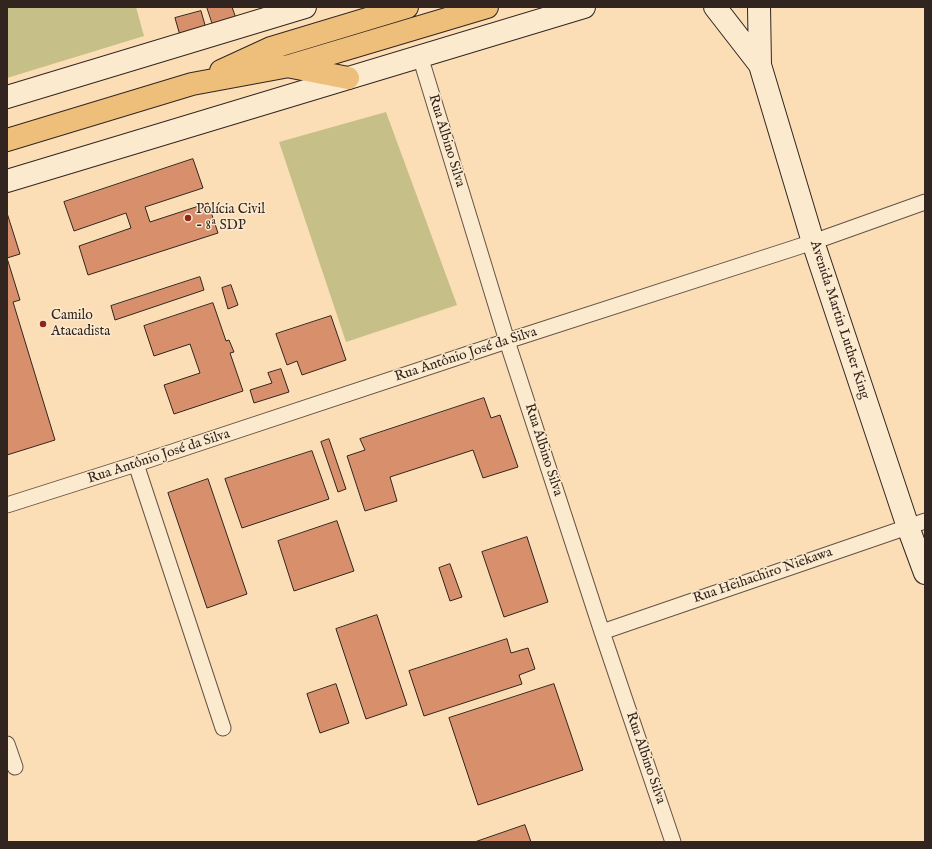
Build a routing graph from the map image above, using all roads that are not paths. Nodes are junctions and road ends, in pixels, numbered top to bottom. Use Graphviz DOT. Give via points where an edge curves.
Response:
graph roads {
  1 [pos="305,7"];
  2 [pos="487,7"];
  3 [pos="584,7"];
  4 [pos="715,7"];
  5 [pos="759,7"];
  6 [pos="403,8"];
  7 [pos="420,56"];
  8 [pos="760,65"];
  9 [pos="289,66"];
  10 [pos="348,78"];
  11 [pos="192,84"];
  12 [pos="7,97"];
  13 [pos="7,140"];
  14 [pos="7,181"];
  15 [pos="925,202"];
  16 [pos="812,242"];
  17 [pos="507,341"];
  18 [pos="136,464"];
  19 [pos="7,505"];
  20 [pos="917,524"];
  21 [pos="925,573"];
  22 [pos="602,632"];
  23 [pos="223,728"];
  24 [pos="7,744"];
  25 [pos="15,767"];
  26 [pos="673,842"];
  1 -- 12 [label="street"];
  2 -- 9 [label="main road"];
  3 -- 7 [label="street"];
  4 -- 8 [label="street"];
  5 -- 8 [label="street"];
  6 -- 11 [label="main road" via="271,48"];
  7 -- 10 [label="street"];
  7 -- 17 [label="street, Rua Albino Silva"];
  8 -- 16 [label="street, Avenida Martin Luther King"];
  9 -- 10 [label="main road"];
  9 -- 11 [label="main road"];
  10 -- 14 [label="street"];
  11 -- 13 [label="main road"];
  15 -- 16 [label="street, Rua Antônio José da Silva"];
  16 -- 17 [label="street, Rua Antônio José da Silva"];
  16 -- 20 [label="street, Avenida Martin Luther King"];
  17 -- 18 [label="street, Rua Antônio José da Silva"];
  17 -- 22 [label="street, Rua Albino Silva"];
  18 -- 19 [label="street, Rua Antônio José da Silva"];
  18 -- 23 [label="street"];
  20 -- 21 [label="street, Avenida Martin Luther King"];
  20 -- 22 [label="street, Rua Heihachiro Niekawa"];
  22 -- 26 [label="street, Rua Albino Silva"];
  24 -- 25 [label="street"];
}
